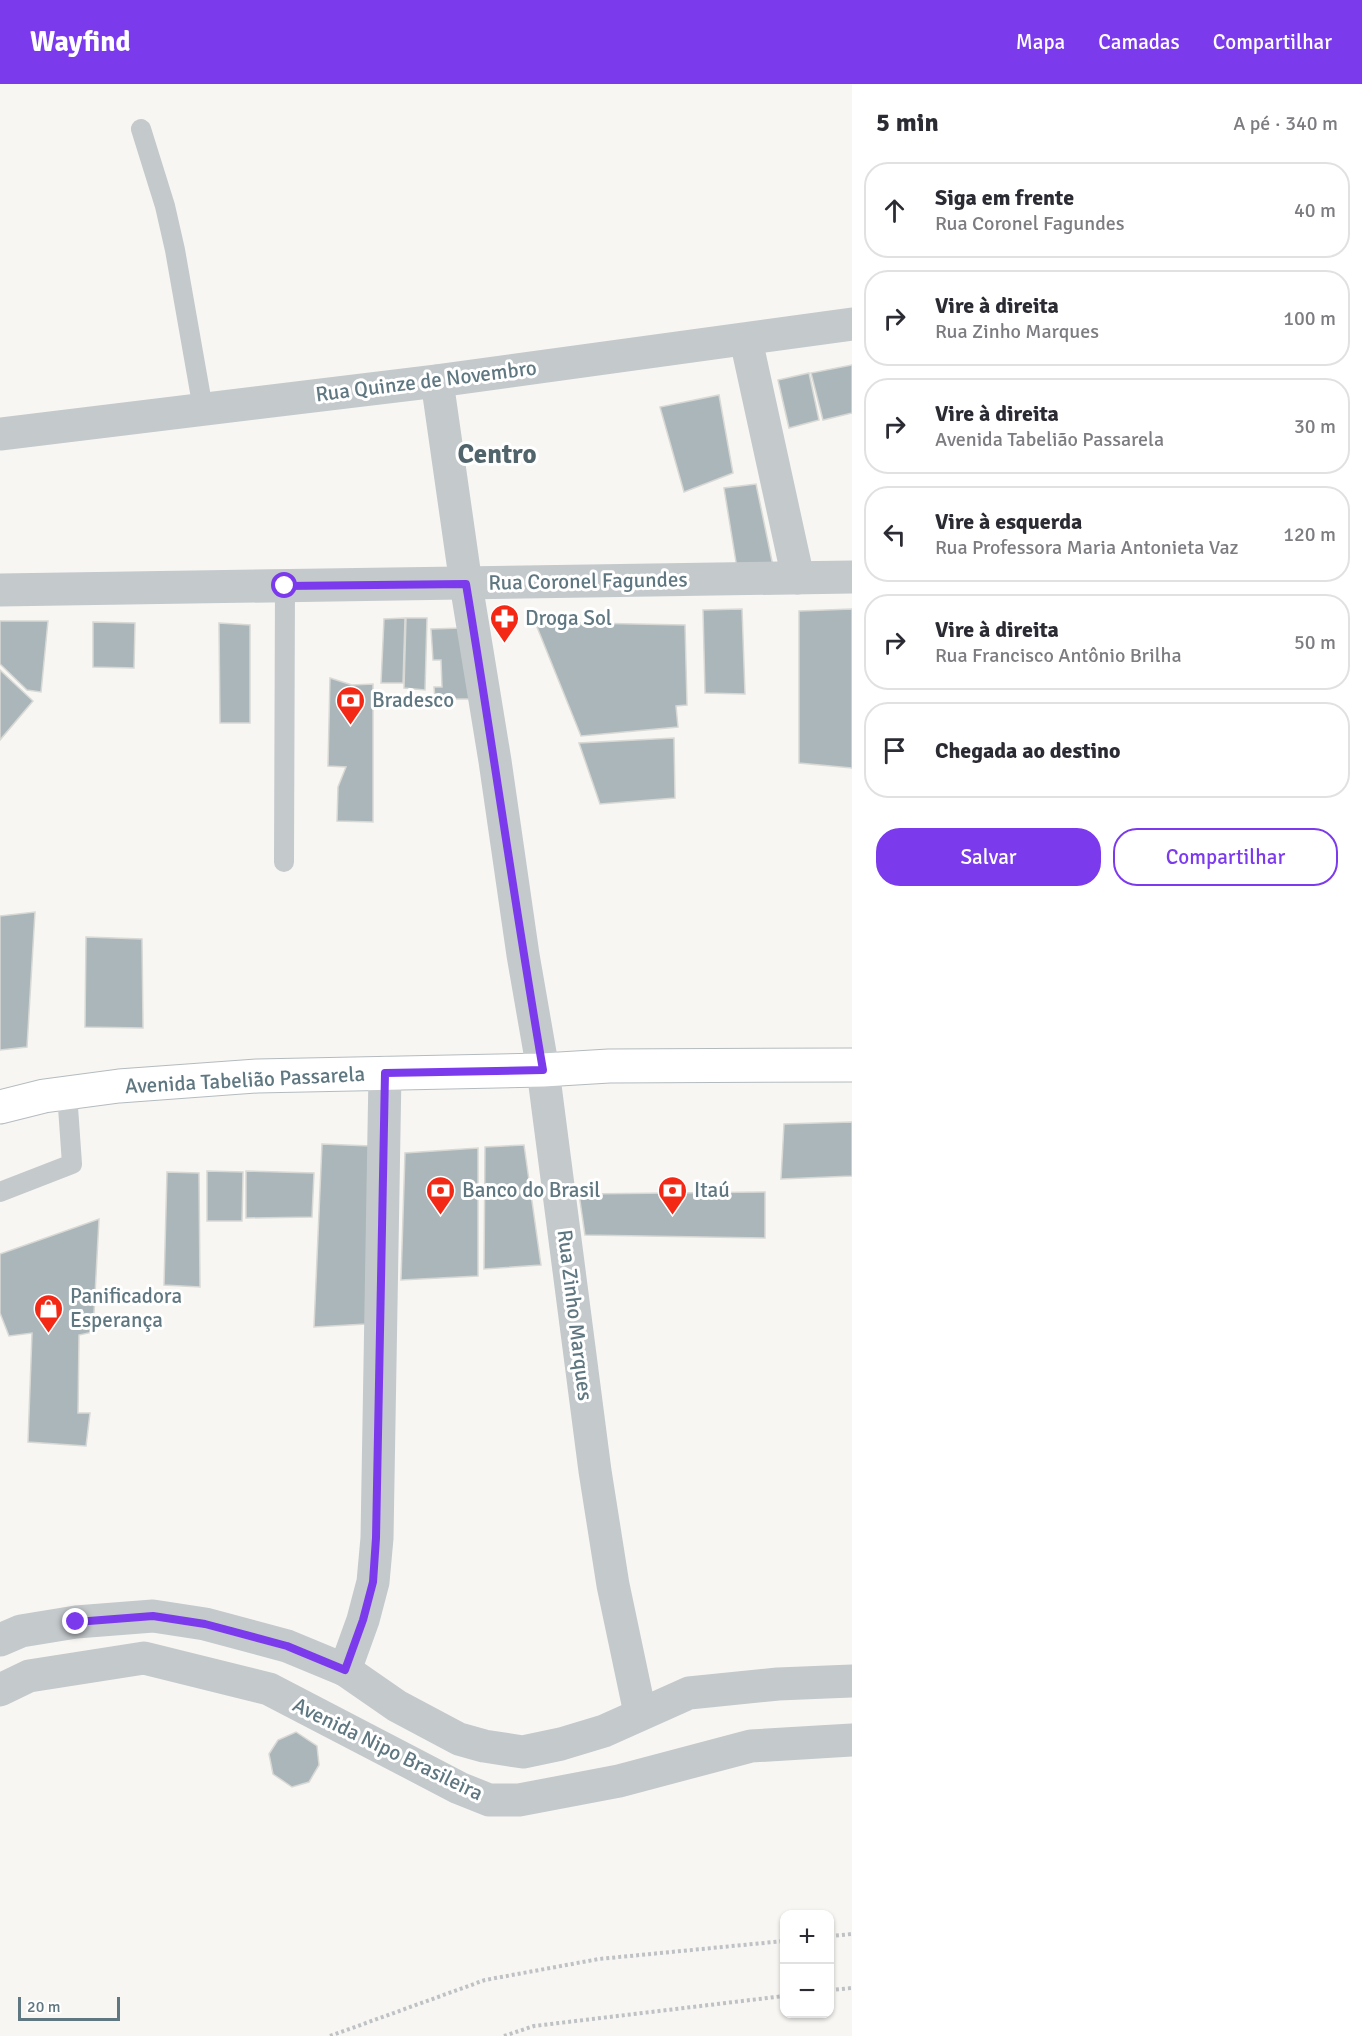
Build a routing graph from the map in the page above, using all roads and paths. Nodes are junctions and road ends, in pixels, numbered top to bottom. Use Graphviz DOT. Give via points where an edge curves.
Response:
graph roads {
  1 [pos="141,129"];
  2 [pos="852,324"];
  3 [pos="746,340"];
  4 [pos="437,381"];
  5 [pos="203,409"];
  6 [pos="2,438"];
  7 [pos="852,577"];
  8 [pos="798,578"];
  9 [pos="466,584"];
  10 [pos="2,585"];
  11 [pos="285,586"];
  12 [pos="284,862"];
  13 [pos="852,1065"];
  14 [pos="543,1070"];
  15 [pos="385,1073"];
  16 [pos="67,1093"];
  17 [pos="0,1107"];
  18 [pos="0,1192"];
  19 [pos="0,1640"];
  20 [pos="345,1670"];
  21 [pos="852,1681"];
  22 [pos="0,1690"];
  23 [pos="640,1713"];
  24 [pos="852,1740"];
  25 [pos="852,1934"];
  26 [pos="834,1936"];
  27 [pos="780,1941"];
  28 [pos="852,1988"];
  29 [pos="834,1990"];
  30 [pos="780,1996"];
  31 [pos="330,2036"];
  32 [pos="504,2036"];
  1 -- 5 [label="lane" via="175,250"];
  2 -- 3 [label="street, Rua Quinze de Novembro"];
  3 -- 4 [label="street, Rua Quinze de Novembro"];
  3 -- 8 [label="street"];
  4 -- 5 [label="street, Rua Quinze de Novembro"];
  4 -- 9 [label="street, Rua Zinho Marques"];
  5 -- 6 [label="street, Rua Quinze de Novembro"];
  7 -- 8 [label="street, Rua Coronel Fagundes"];
  8 -- 9 [label="street, Rua Coronel Fagundes"];
  9 -- 11 [label="street, Rua Coronel Fagundes"];
  9 -- 14 [label="street, Rua Zinho Marques"];
  10 -- 11 [label="street, Rua Coronel Fagundes"];
  11 -- 12 [label="lane"];
  13 -- 14 [label="main road, Avenida Tabelião Passarela"];
  14 -- 15 [label="main road, Avenida Tabelião Passarela"];
  14 -- 23 [label="street, Rua Zinho Marques" via="595,1472"];
  15 -- 16 [label="main road, Avenida Tabelião Passarela" via="257,1076"];
  15 -- 20 [label="street" via="376,1538 373,1582"];
  16 -- 17 [label="main road, Avenida Tabelião Passarela"];
  16 -- 18 [label="lane" via="72,1164"];
  19 -- 20 [label="street" via="21,1631 76,1622 153,1616 246,1634"];
  20 -- 23 [label="street" via="397,1706 459,1739 502,1750 523,1752 561,1744 604,1731"];
  21 -- 23 [label="street" via="689,1693"];
  22 -- 24 [label="street, Avenida Nipo Brasileira" via="29,1676 144,1658 269,1689 489,1800 519,1800 619,1782 752,1746"];
  25 -- 26 [label="path"];
  27 -- 31 [label="path" via="599,1959 485,1980"];
  28 -- 29 [label="path"];
  30 -- 32 [label="path" via="534,2026"];
}
